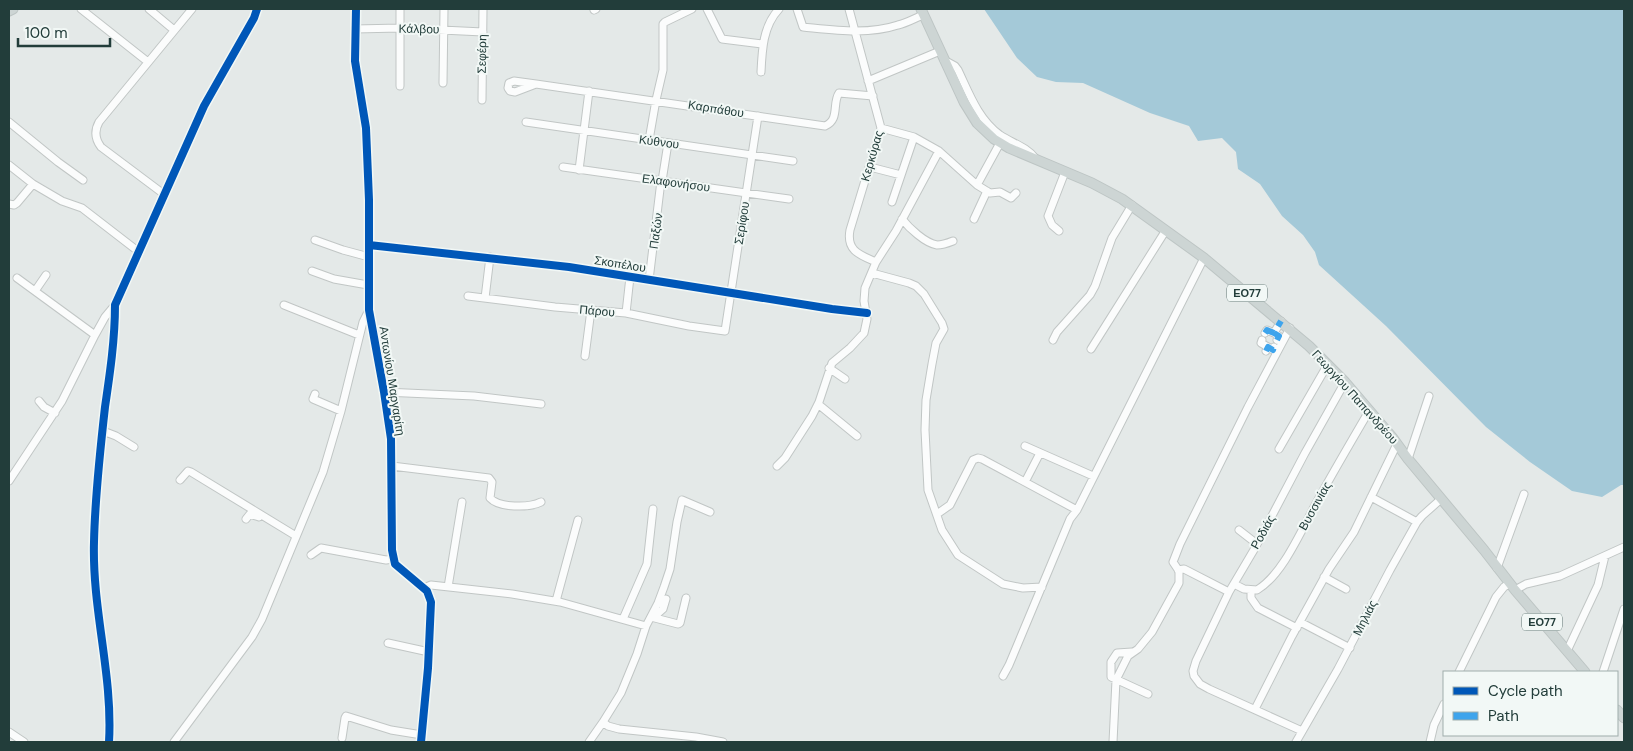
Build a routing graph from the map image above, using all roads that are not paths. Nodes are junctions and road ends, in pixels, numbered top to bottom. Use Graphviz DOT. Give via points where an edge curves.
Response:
graph roads {
  1 [pos="12,9"];
  2 [pos="82,9"];
  3 [pos="149,9"];
  4 [pos="192,9"];
  5 [pos="257,9"];
  6 [pos="356,9"];
  7 [pos="400,9"];
  8 [pos="444,9"];
  9 [pos="483,9"];
  10 [pos="692,9"];
  11 [pos="707,9"];
  12 [pos="779,9"];
  13 [pos="797,9"];
  14 [pos="849,9"];
  15 [pos="9,11"];
  16 [pos="922,12"];
  17 [pos="400,28"];
  18 [pos="355,29"];
  19 [pos="174,30"];
  20 [pos="444,30"];
  21 [pos="855,31"];
  22 [pos="483,32"];
  23 [pos="762,44"];
  24 [pos="940,51"];
  25 [pos="944,60"];
  26 [pos="148,62"];
  27 [pos="761,72"];
  28 [pos="868,80"];
  29 [pos="442,83"];
  30 [pos="536,84"];
  31 [pos="400,86"];
  32 [pos="589,91"];
  33 [pos="873,96"];
  34 [pos="482,100"];
  35 [pos="656,100"];
  36 [pos="758,116"];
  37 [pos="9,122"];
  38 [pos="526,122"];
  39 [pos="881,128"];
  40 [pos="584,131"];
  41 [pos="914,138"];
  42 [pos="649,140"];
  43 [pos="668,143"];
  44 [pos="1000,143"];
  45 [pos="938,151"];
  46 [pos="752,155"];
  47 [pos="793,161"];
  48 [pos="1037,161"];
  49 [pos="9,165"];
  50 [pos="563,167"];
  51 [pos="870,167"];
  52 [pos="579,170"];
  53 [pos="1065,172"];
  54 [pos="901,175"];
  55 [pos="83,180"];
  56 [pos="662,181"];
  57 [pos="33,184"];
  58 [pos="977,186"];
  59 [pos="987,191"];
  60 [pos="746,193"];
  61 [pos="1016,193"];
  62 [pos="165,195"];
  63 [pos="789,199"];
  64 [pos="892,202"];
  65 [pos="9,204"];
  66 [pos="1132,205"];
  67 [pos="902,219"];
  68 [pos="974,219"];
  69 [pos="1166,230"];
  70 [pos="1058,231"];
  71 [pos="314,240"];
  72 [pos="953,241"];
  73 [pos="369,246"];
  74 [pos="140,252"];
  75 [pos="369,257"];
  76 [pos="490,257"];
  77 [pos="1204,258"];
  78 [pos="876,262"];
  79 [pos="312,271"];
  80 [pos="872,273"];
  81 [pos="46,275"];
  82 [pos="17,278"];
  83 [pos="630,278"];
  84 [pos="649,280"];
  85 [pos="368,285"];
  86 [pos="35,291"];
  87 [pos="731,293"];
  88 [pos="468,296"];
  89 [pos="485,298"];
  90 [pos="115,305"];
  91 [pos="284,305"];
  92 [pos="369,310"];
  93 [pos="591,310"];
  94 [pos="626,313"];
  95 [pos="867,313"];
  96 [pos="1281,321"];
  97 [pos="1290,328"];
  98 [pos="725,331"];
  99 [pos="95,335"];
  100 [pos="360,335"];
  101 [pos="1053,340"];
  102 [pos="1272,344"];
  103 [pos="1091,349"];
  104 [pos="585,356"];
  105 [pos="1328,364"];
  106 [pos="830,368"];
  107 [pos="845,379"];
  108 [pos="1345,382"];
  109 [pos="384,392"];
  110 [pos="315,394"];
  111 [pos="1429,396"];
  112 [pos="39,401"];
  113 [pos="541,404"];
  114 [pos="818,404"];
  115 [pos="341,411"];
  116 [pos="1369,411"];
  117 [pos="54,412"];
  118 [pos="102,431"];
  119 [pos="857,436"];
  120 [pos="1397,444"];
  121 [pos="1025,446"];
  122 [pos="134,447"];
  123 [pos="1279,449"];
  124 [pos="1040,453"];
  125 [pos="1408,459"];
  126 [pos="392,466"];
  127 [pos="777,466"];
  128 [pos="1093,476"];
  129 [pos="180,480"];
  130 [pos="9,481"];
  131 [pos="1025,482"];
  132 [pos="1524,494"];
  133 [pos="1372,497"];
  134 [pos="1441,499"];
  135 [pos="462,502"];
  136 [pos="541,502"];
  137 [pos="652,509"];
  138 [pos="1077,510"];
  139 [pos="710,512"];
  140 [pos="937,514"];
  141 [pos="246,519"];
  142 [pos="578,520"];
  143 [pos="1417,522"];
  144 [pos="1239,530"];
  145 [pos="295,538"];
  146 [pos="1257,544"];
  147 [pos="1624,547"];
  148 [pos="311,555"];
  149 [pos="1604,556"];
  150 [pos="393,559"];
  151 [pos="1497,568"];
  152 [pos="1178,570"];
  153 [pos="1324,577"];
  154 [pos="1234,584"];
  155 [pos="448,587"];
  156 [pos="1512,587"];
  157 [pos="424,588"];
  158 [pos="1042,588"];
  159 [pos="1346,589"];
  160 [pos="1251,591"];
  161 [pos="1229,592"];
  162 [pos="686,598"];
  163 [pos="666,599"];
  164 [pos="556,601"];
  165 [pos="1624,609"];
  166 [pos="652,617"];
  167 [pos="623,619"];
  168 [pos="1298,625"];
  169 [pos="646,626"];
  170 [pos="388,643"];
  171 [pos="1350,648"];
  172 [pos="1567,651"];
  173 [pos="429,652"];
  174 [pos="1132,652"];
  175 [pos="1459,671"];
  176 [pos="1584,671"];
  177 [pos="1603,671"];
  178 [pos="1003,676"];
  179 [pos="1116,680"];
  180 [pos="1148,694"];
  181 [pos="1443,706"];
  182 [pos="1255,709"];
  183 [pos="603,722"];
  184 [pos="1302,731"];
  185 [pos="9,732"];
  186 [pos="342,738"];
  187 [pos="421,739"];
  188 [pos="24,742"];
  189 [pos="109,742"];
  190 [pos="174,742"];
  191 [pos="589,742"];
  192 [pos="723,742"];
  193 [pos="1113,742"];
  194 [pos="1296,742"];
  195 [pos="1430,742"];
  1 -- 15 [label="main road"];
  2 -- 26 [label="street"];
  3 -- 19 [label="street"];
  4 -- 19 [label="street"];
  5 -- 62 [label="street" via="204,106"];
  6 -- 18 [label="street, Αντωνίου Μαργαρίτη"];
  7 -- 17 [label="street"];
  8 -- 20 [label="street"];
  9 -- 22 [label="street, Σεφέρη"];
  10 -- 35 [label="street" via="664,23 663,70"];
  11 -- 23 [label="street" via="722,39"];
  12 -- 23 [label="street"];
  13 -- 21 [label="street" via="804,27"];
  14 -- 21 [label="street, Κερκύρας"];
  16 -- 21 [label="street" via="898,26"];
  16 -- 24 [label="main road, Γεωργίου Παπανδρέου / ΕΟ77"];
  17 -- 18 [label="street, Κάλβου"];
  17 -- 20 [label="street, Κάλβου"];
  17 -- 31 [label="street"];
  18 -- 73 [label="street, Αντωνίου Μαργαρίτη" via="355,61 366,128"];
  19 -- 26 [label="street"];
  20 -- 22 [label="street, Κάλβου"];
  20 -- 29 [label="street"];
  21 -- 28 [label="street, Κερκύρας"];
  22 -- 34 [label="street, Σεφέρη"];
  23 -- 27 [label="street"];
  24 -- 25 [label="main road, Γεωργίου Παπανδρέου / ΕΟ77"];
  24 -- 28 [label="street"];
  25 -- 44 [label="main road, Γεωργίου Παπανδρέου / ΕΟ77" via="971,114"];
  25 -- 48 [label="street" via="958,70 983,118 998,134 1029,151"];
  26 -- 62 [label="street" via="98,124 96,136 101,147"];
  28 -- 33 [label="street, Κερκύρας"];
  30 -- 32 [label="street, Καρπάθου"];
  32 -- 35 [label="street, Καρπάθου"];
  32 -- 40 [label="street"];
  33 -- 36 [label="street, Καρπάθου" via="840,93 835,115 825,126"];
  33 -- 39 [label="street, Κερκύρας"];
  35 -- 36 [label="street, Καρπάθου"];
  35 -- 42 [label="street"];
  36 -- 46 [label="street, Σερίφου"];
  37 -- 55 [label="street"];
  38 -- 40 [label="street, Κύθνου"];
  39 -- 41 [label="street"];
  39 -- 51 [label="street, Κερκύρας"];
  40 -- 42 [label="street, Κύθνου"];
  40 -- 52 [label="street"];
  41 -- 45 [label="street"];
  41 -- 54 [label="street"];
  42 -- 43 [label="street, Κύθνου"];
  43 -- 46 [label="street, Κύθνου"];
  43 -- 56 [label="street, Παξών"];
  44 -- 48 [label="main road, Γεωργίου Παπανδρέου / ΕΟ77"];
  44 -- 58 [label="street"];
  45 -- 58 [label="street"];
  45 -- 67 [label="street"];
  46 -- 47 [label="street, Κύθνου"];
  46 -- 60 [label="street, Σερίφου"];
  48 -- 53 [label="main road, Γεωργίου Παπανδρέου / ΕΟ77"];
  49 -- 57 [label="street"];
  50 -- 52 [label="street, Ελαφονήσου"];
  51 -- 54 [label="street"];
  51 -- 78 [label="street, Κερκύρας" via="849,238 857,253"];
  52 -- 56 [label="street, Ελαφονήσου"];
  53 -- 66 [label="main road, Γεωργίου Παπανδρέου / ΕΟ77" via="1106,189"];
  53 -- 70 [label="street" via="1048,216"];
  54 -- 64 [label="street"];
  56 -- 60 [label="street, Ελαφονήσου"];
  56 -- 84 [label="street, Παξών"];
  57 -- 65 [label="street" via="17,203"];
  57 -- 74 [label="street" via="62,201 82,208"];
  58 -- 59 [label="street"];
  59 -- 61 [label="street" via="1000,192 1011,198"];
  59 -- 68 [label="street"];
  60 -- 63 [label="street, Ελαφονήσου"];
  60 -- 87 [label="street, Σερίφου"];
  62 -- 74 [label="street"];
  66 -- 69 [label="main road, Γεωργίου Παπανδρέου / ΕΟ77"];
  66 -- 101 [label="street" via="1112,238 1090,295"];
  67 -- 72 [label="street" via="934,244"];
  67 -- 78 [label="street"];
  69 -- 77 [label="main road, Γεωργίου Παπανδρέου / ΕΟ77"];
  69 -- 103 [label="street"];
  71 -- 75 [label="street"];
  73 -- 75 [label="street, Αντωνίου Μαργαρίτη"];
  73 -- 76 [label="street, Σκοπέλου"];
  74 -- 90 [label="street"];
  75 -- 85 [label="street, Αντωνίου Μαργαρίτη"];
  76 -- 83 [label="street, Σκοπέλου"];
  76 -- 89 [label="street"];
  77 -- 96 [label="main road, Γεωργίου Παπανδρέου / ΕΟ77"];
  77 -- 128 [label="street"];
  78 -- 80 [label="street"];
  79 -- 85 [label="street"];
  80 -- 95 [label="street" via="864,288"];
  80 -- 140 [label="street" via="916,286 944,329 936,343 926,400 928,490"];
  81 -- 86 [label="street"];
  82 -- 86 [label="street"];
  83 -- 84 [label="street, Σκοπέλου"];
  83 -- 94 [label="street"];
  84 -- 87 [label="street, Σκοπέλου"];
  85 -- 92 [label="street, Αντωνίου Μαργαρίτη"];
  86 -- 99 [label="street"];
  87 -- 95 [label="street, Σκοπέλου"];
  87 -- 98 [label="street, Σερίφου"];
  88 -- 89 [label="street, Πάρου"];
  89 -- 93 [label="street, Πάρου"];
  90 -- 99 [label="street"];
  90 -- 118 [label="street"];
  91 -- 100 [label="street"];
  92 -- 100 [label="street"];
  92 -- 109 [label="street, Αντωνίου Μαργαρίτη"];
  93 -- 94 [label="street, Πάρου"];
  93 -- 104 [label="street"];
  94 -- 98 [label="street, Πάρου"];
  95 -- 106 [label="street" via="864,333"];
  96 -- 97 [label="main road, Γεωργίου Παπανδρέου / ΕΟ77"];
  96 -- 102 [label="street"];
  97 -- 105 [label="main road, Γεωργίου Παπανδρέου / ΕΟ77"];
  97 -- 152 [label="street" via="1180,544 1174,562"];
  99 -- 117 [label="street"];
  100 -- 115 [label="street"];
  102 -- 102 [label="street" via="1267,330 1261,343"];
  105 -- 108 [label="main road, Γεωργίου Παπανδρέου / ΕΟ77"];
  105 -- 123 [label="street"];
  106 -- 107 [label="street"];
  106 -- 114 [label="street"];
  108 -- 116 [label="main road, Γεωργίου Παπανδρέου / ΕΟ77"];
  108 -- 146 [label="street, Ροδιάς"];
  109 -- 113 [label="street" via="483,397"];
  109 -- 126 [label="street, Αντωνίου Μαργαρίτη"];
  110 -- 115 [label="street" via="313,399"];
  111 -- 125 [label="street"];
  112 -- 117 [label="street"];
  114 -- 119 [label="street"];
  114 -- 127 [label="street" via="790,451"];
  115 -- 145 [label="street" via="323,472"];
  116 -- 120 [label="main road, Γεωργίου Παπανδρέου / ΕΟ77"];
  116 -- 160 [label="street, Βυσσινίας" via="1286,560 1264,586"];
  117 -- 130 [label="street"];
  118 -- 122 [label="street"];
  118 -- 189 [label="street" via="94,574 108,690"];
  120 -- 125 [label="main road, Γεωργίου Παπανδρέου / ΕΟ77"];
  120 -- 133 [label="street"];
  121 -- 124 [label="street"];
  124 -- 128 [label="street"];
  124 -- 131 [label="street"];
  125 -- 134 [label="main road, Γεωργίου Παπανδρέου / ΕΟ77"];
  126 -- 136 [label="street" via="489,478 492,482 490,498 494,502 522,507"];
  126 -- 150 [label="street, Αντωνίου Μαργαρίτη"];
  128 -- 138 [label="street"];
  129 -- 145 [label="street" via="188,470"];
  131 -- 138 [label="street"];
  131 -- 140 [label="street" via="978,458 973,460 950,505"];
  132 -- 151 [label="street"];
  133 -- 143 [label="street"];
  133 -- 153 [label="street" via="1354,532"];
  134 -- 143 [label="street, Μηλιάς"];
  134 -- 151 [label="main road, Γεωργίου Παπανδρέου / ΕΟ77"];
  135 -- 155 [label="street"];
  137 -- 167 [label="street" via="647,564"];
  138 -- 158 [label="street" via="1070,519"];
  139 -- 166 [label="street" via="682,500 670,569"];
  140 -- 158 [label="street" via="942,530 958,555 1003,584"];
  141 -- 145 [label="street" via="255,514"];
  142 -- 164 [label="street"];
  143 -- 171 [label="street, Μηλιάς"];
  144 -- 146 [label="street"];
  145 -- 190 [label="street" via="258,628"];
  146 -- 154 [label="street, Ροδιάς"];
  147 -- 149 [label="street"];
  148 -- 150 [label="street" via="321,548"];
  149 -- 156 [label="street" via="1560,576"];
  149 -- 172 [label="street" via="1598,585"];
  150 -- 157 [label="street" via="400,570"];
  151 -- 156 [label="main road, Γεωργίου Παπανδρέου / ΕΟ77"];
  152 -- 161 [label="street" via="1188,571"];
  152 -- 174 [label="street" via="1179,583 1160,617 1144,643"];
  153 -- 159 [label="street"];
  153 -- 168 [label="street"];
  154 -- 160 [label="street"];
  154 -- 161 [label="street, Ροδιάς"];
  155 -- 157 [label="street" via="431,585"];
  155 -- 164 [label="street"];
  156 -- 172 [label="main road, Γεωργίου Παπανδρέου / ΕΟ77"];
  156 -- 175 [label="street" via="1504,587 1496,597"];
  157 -- 173 [label="street" via="431,602"];
  158 -- 178 [label="street"];
  160 -- 168 [label="street" via="1251,598 1258,608"];
  161 -- 182 [label="street, Ροδιάς" via="1194,667 1194,676 1200,684"];
  162 -- 166 [label="street" via="680,623"];
  163 -- 166 [label="street" via="663,609"];
  164 -- 167 [label="street"];
  165 -- 177 [label="street"];
  166 -- 169 [label="street"];
  167 -- 169 [label="street"];
  168 -- 171 [label="street"];
  168 -- 182 [label="street"];
  169 -- 183 [label="street" via="624,687"];
  170 -- 173 [label="street"];
  171 -- 184 [label="street, Μηλιάς"];
  172 -- 176 [label="main road, Γεωργίου Παπανδρέου / ΕΟ77"];
  173 -- 187 [label="street"];
  174 -- 179 [label="street"];
  174 -- 179 [label="street" via="1117,653 1111,662 1111,677"];
  179 -- 180 [label="street"];
  179 -- 193 [label="street"];
  181 -- 195 [label="street"];
  182 -- 184 [label="street"];
  183 -- 191 [label="street"];
  183 -- 192 [label="street" via="619,729"];
  184 -- 194 [label="street, Μηλιάς"];
  185 -- 188 [label="street"];
  186 -- 187 [label="street" via="346,716"];
}
